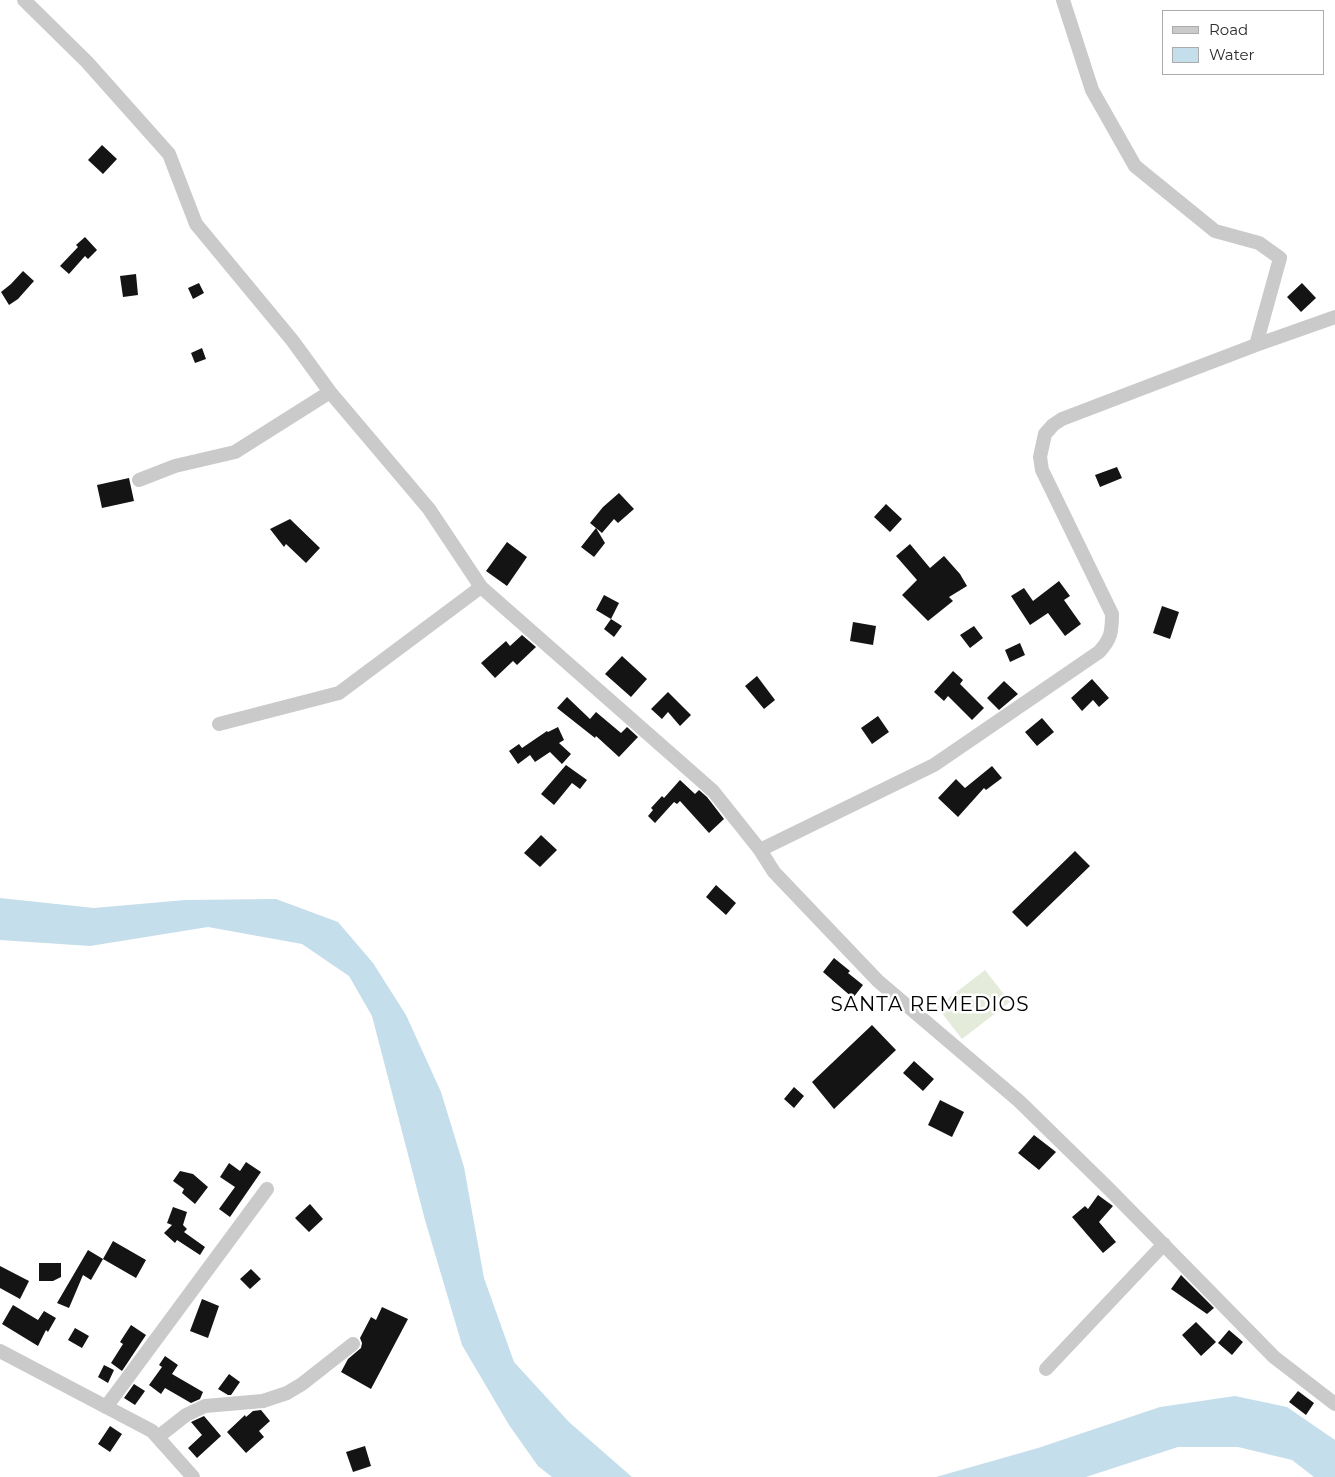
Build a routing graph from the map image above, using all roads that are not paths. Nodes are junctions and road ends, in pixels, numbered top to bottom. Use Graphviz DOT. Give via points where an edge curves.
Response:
graph roads {
  1 [pos="24,0"];
  2 [pos="1064,0"];
  3 [pos="1335,317"];
  4 [pos="1256,345"];
  5 [pos="330,392"];
  6 [pos="138,480"];
  7 [pos="481,587"];
  8 [pos="219,724"];
  9 [pos="760,850"];
  10 [pos="267,1189"];
  11 [pos="1164,1244"];
  12 [pos="353,1344"];
  13 [pos="0,1351"];
  14 [pos="1046,1369"];
  15 [pos="1335,1404"];
  16 [pos="106,1407"];
  17 [pos="158,1437"];
  18 [pos="193,1477"];
  1 -- 5 [label="street" via="87,62 169,154 196,224 292,340"];
  2 -- 4 [label="street" via="1092,90 1134,166 1215,231 1259,243 1280,258"];
  3 -- 4 [label="street"];
  4 -- 9 [label="street" via="1062,419 1045,434 1040,457 1042,470 1112,614 1108,642 1099,652 934,765"];
  5 -- 6 [label="street" via="235,452 176,466"];
  5 -- 7 [label="street" via="430,509"];
  7 -- 8 [label="street" via="339,694"];
  7 -- 9 [label="street" via="713,791"];
  9 -- 11 [label="street" via="774,872 878,981 1019,1101"];
  10 -- 16 [label="street"];
  11 -- 14 [label="street"];
  11 -- 15 [label="street" via="1274,1357"];
  12 -- 17 [label="street" via="287,1393 262,1401 205,1406 186,1415"];
  13 -- 16 [label="street"];
  16 -- 17 [label="street"];
  17 -- 18 [label="street"];
}
